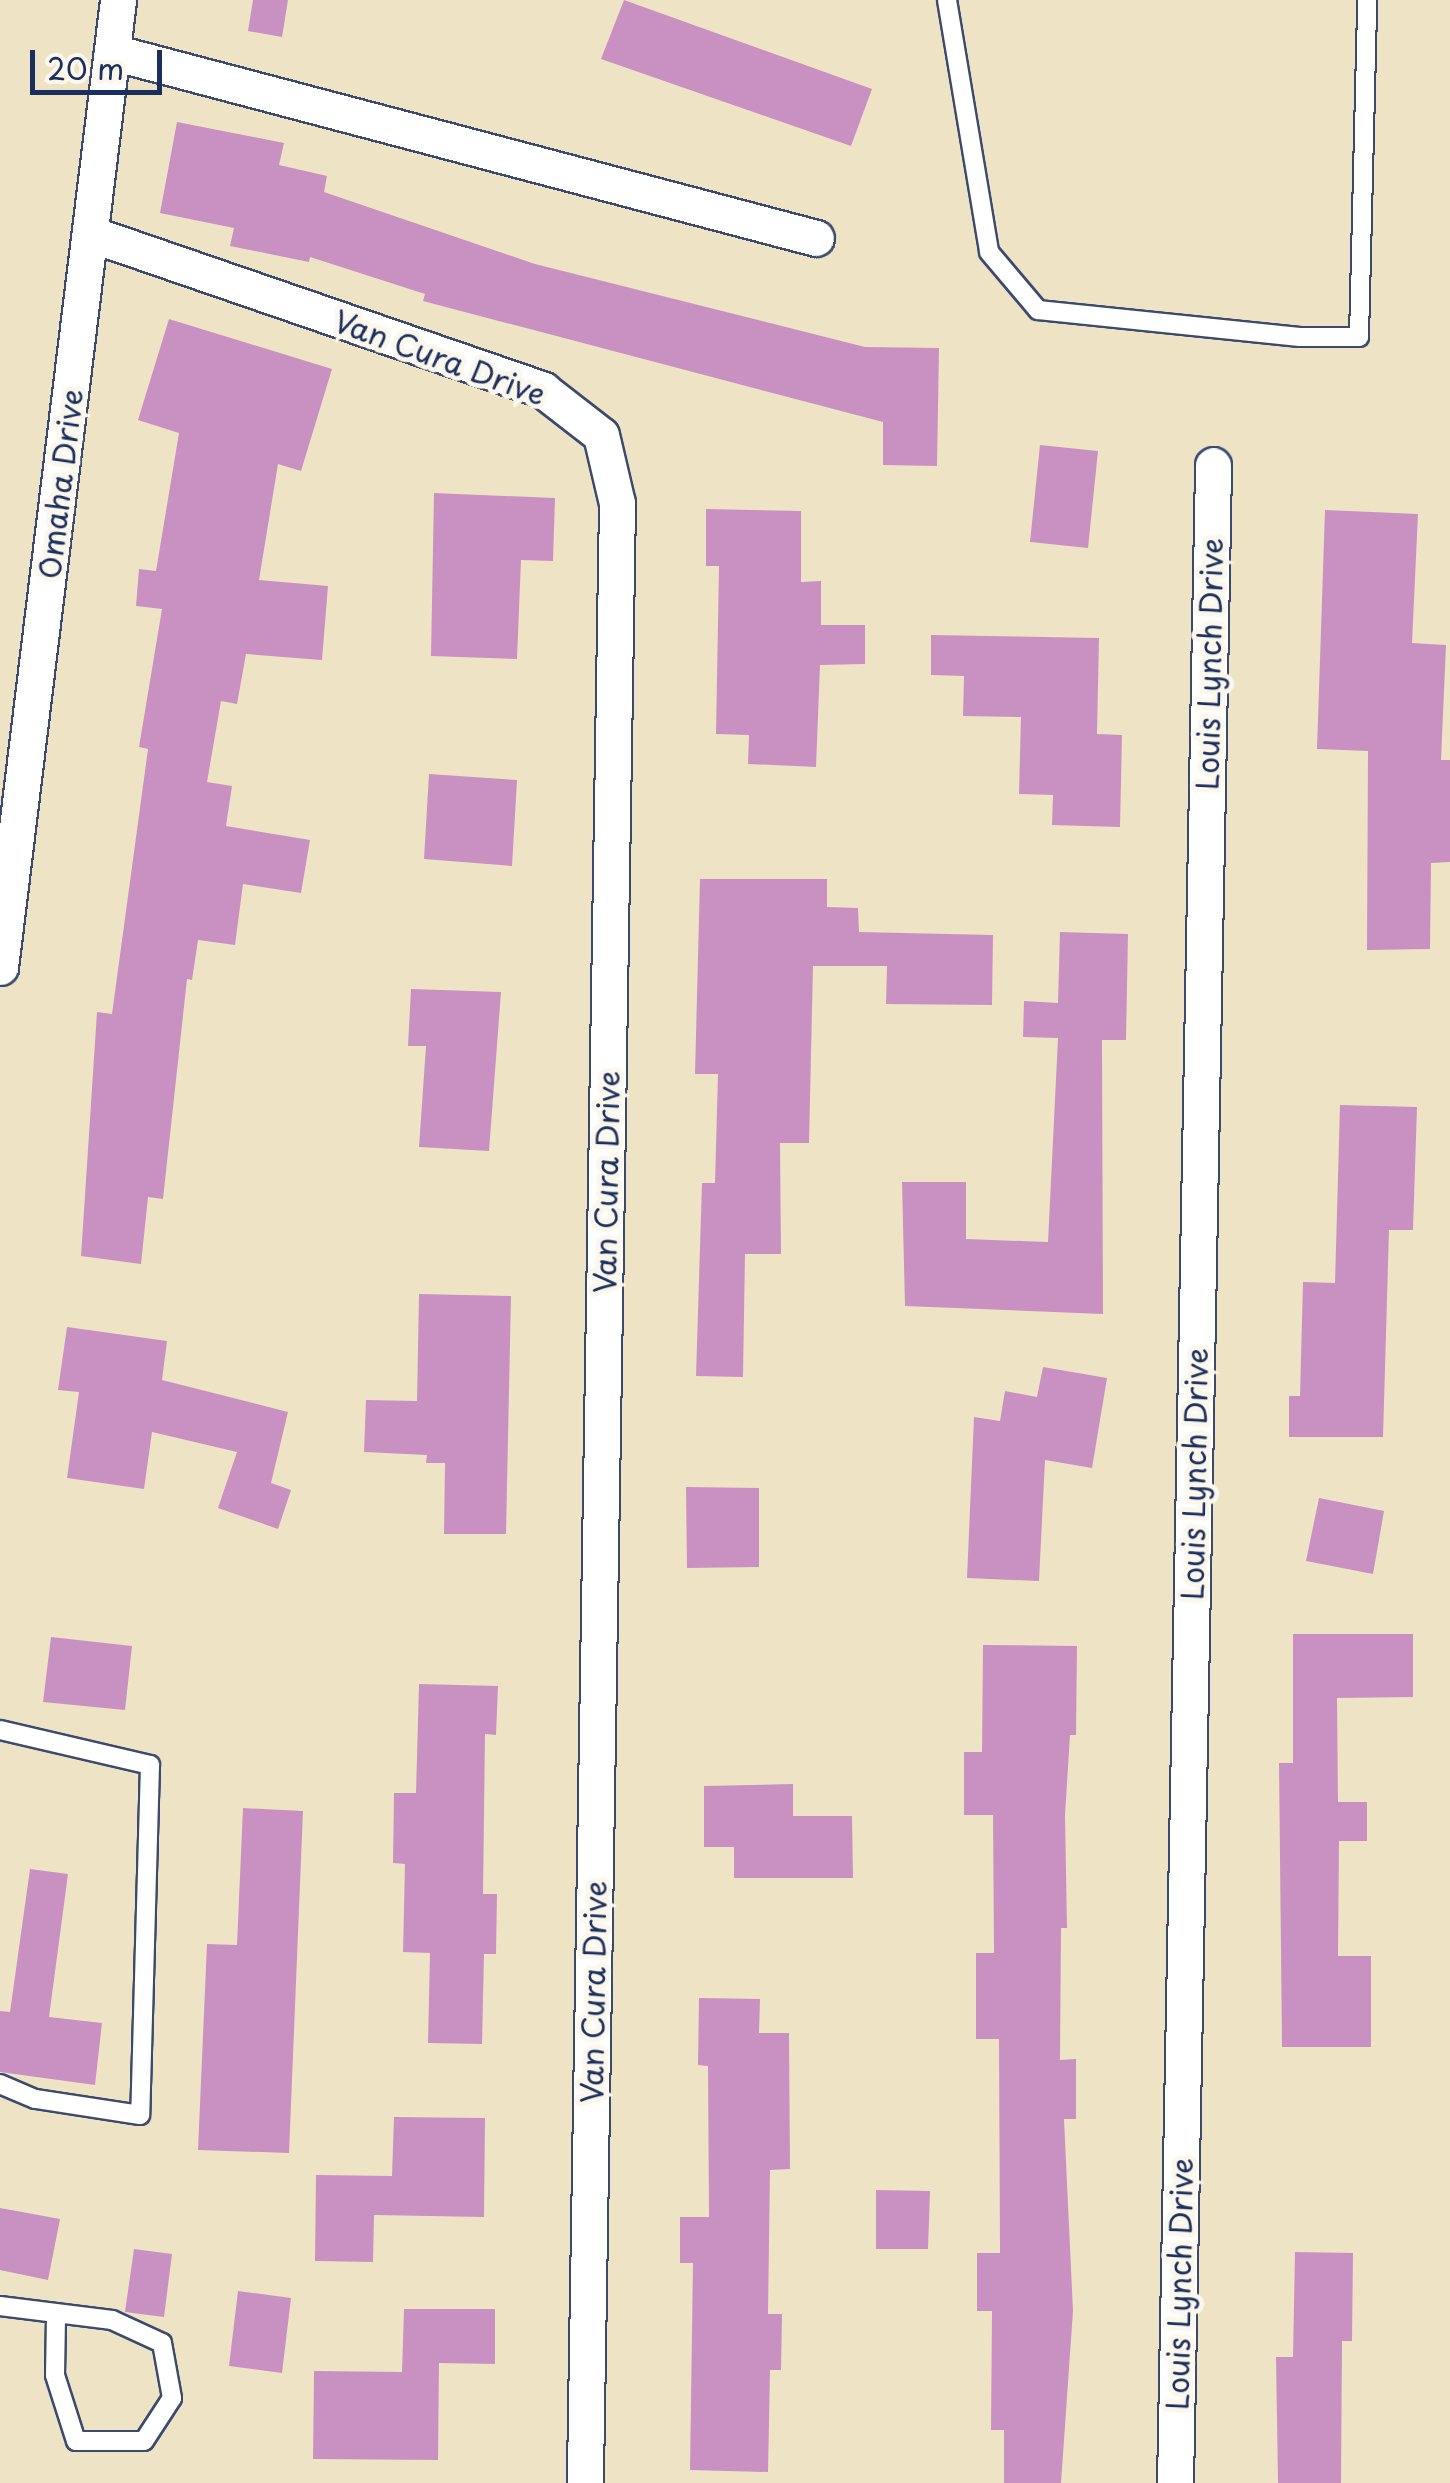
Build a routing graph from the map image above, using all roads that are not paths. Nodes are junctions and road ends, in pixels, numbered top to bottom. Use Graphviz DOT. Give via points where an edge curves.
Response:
graph roads {
  1 [pos="118,0"];
  2 [pos="947,0"];
  3 [pos="1367,0"];
  4 [pos="112,52"];
  5 [pos="91,234"];
  6 [pos="816,238"];
  7 [pos="1213,464"];
  8 [pos="0,967"];
  9 [pos="0,1730"];
  10 [pos="0,2084"];
  11 [pos="0,2306"];
  12 [pos="56,2317"];
  13 [pos="585,2483"];
  14 [pos="1175,2483"];
  1 -- 4 [label="street, Omaha Drive"];
  2 -- 3 [label="lane" via="989,252 1038,310 1300,337 1359,337"];
  4 -- 5 [label="street, Omaha Drive"];
  4 -- 6 [label="street"];
  5 -- 8 [label="street, Omaha Drive"];
  5 -- 13 [label="street, Van Cura Drive" via="544,390 601,435 616,503"];
  7 -- 14 [label="street, Louis Lynch Drive"];
  9 -- 10 [label="lane" via="150,1765 140,2114 35,2099"];
  11 -- 12 [label="lane"];
  12 -- 12 [label="lane" via="55,2375 76,2441 144,2440 172,2398 162,2343 112,2320"];
}
